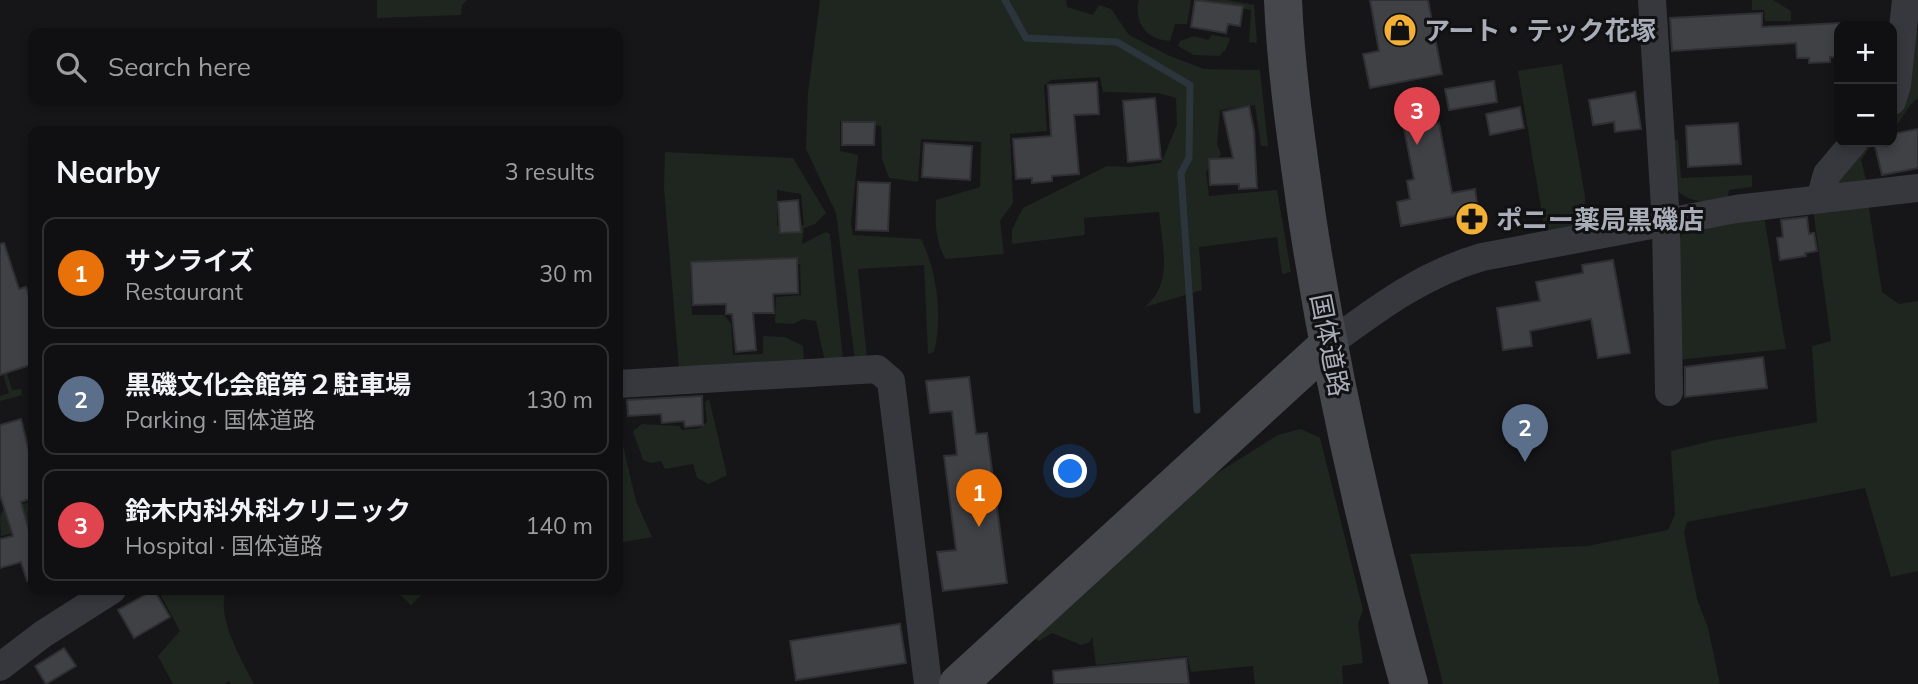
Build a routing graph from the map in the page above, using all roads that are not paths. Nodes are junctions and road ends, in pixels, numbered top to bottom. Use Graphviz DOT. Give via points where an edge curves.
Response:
graph roads {
  1 [pos="1283,0"];
  2 [pos="1652,0"];
  3 [pos="1906,0"];
  4 [pos="1897,85"];
  5 [pos="1850,147"];
  6 [pos="1918,188"];
  7 [pos="1820,199"];
  8 [pos="1666,223"];
  9 [pos="1328,344"];
  10 [pos="623,384"];
  11 [pos="1669,392"];
  12 [pos="103,595"];
  13 [pos="5,652"];
  14 [pos="928,684"];
  15 [pos="958,684"];
  16 [pos="1409,684"];
  1 -- 9 [label="street, 国体道路" via="1290,100"];
  2 -- 8 [label="street"];
  3 -- 4 [label="street"];
  5 -- 7 [label="street" via="1827,174"];
  6 -- 7 [label="street"];
  7 -- 8 [label="street"];
  8 -- 9 [label="street" via="1448,267 1415,283"];
  8 -- 11 [label="street"];
  9 -- 15 [label="street"];
  9 -- 16 [label="street, 国体道路"];
  10 -- 14 [label="street" via="877,369 891,381"];
  12 -- 13 [label="street"];
}
